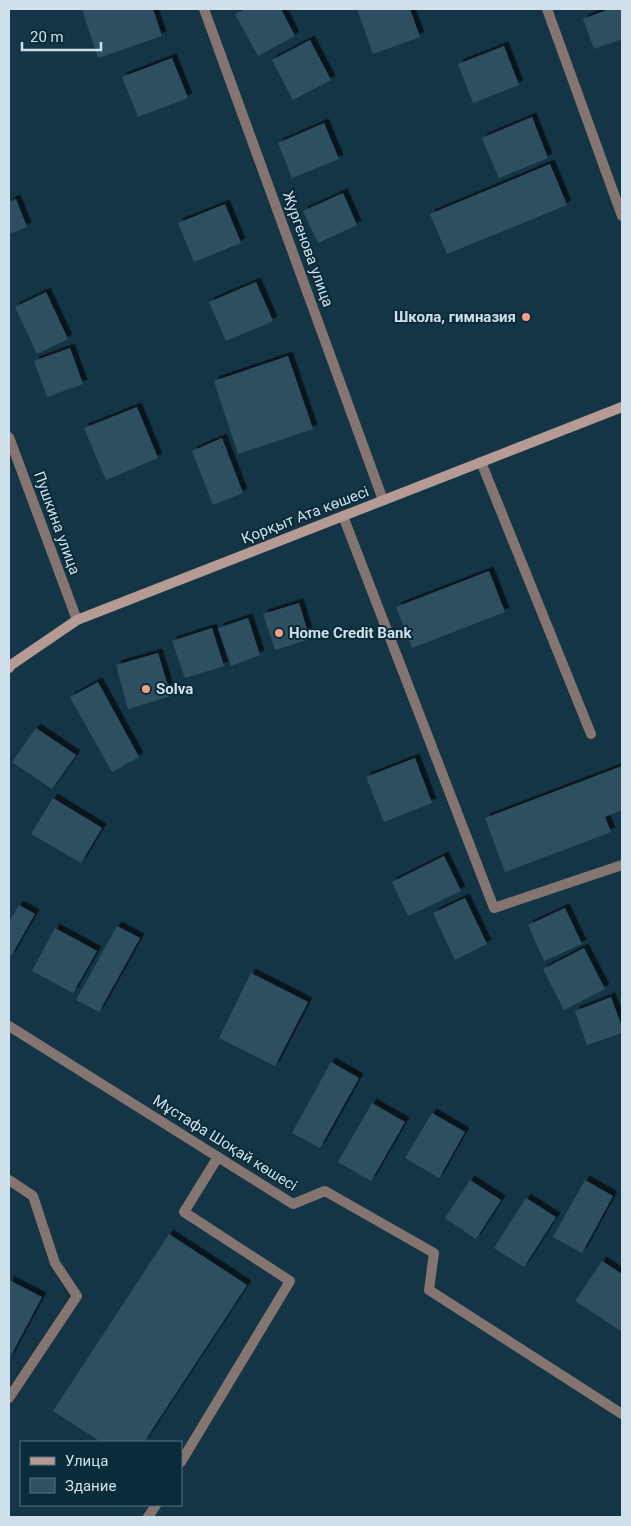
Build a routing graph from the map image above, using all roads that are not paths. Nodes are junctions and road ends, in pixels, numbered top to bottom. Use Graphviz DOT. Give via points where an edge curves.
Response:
graph roads {
  1 [pos="204,9"];
  2 [pos="547,9"];
  3 [pos="622,216"];
  4 [pos="622,407"];
  5 [pos="9,438"];
  6 [pos="481,462"];
  7 [pos="384,500"];
  8 [pos="344,516"];
  9 [pos="77,620"];
  10 [pos="9,668"];
  11 [pos="591,734"];
  12 [pos="622,865"];
  13 [pos="9,1026"];
  14 [pos="218,1157"];
  15 [pos="9,1180"];
  16 [pos="9,1398"];
  17 [pos="622,1414"];
  18 [pos="182,1460"];
  19 [pos="155,1506"];
  20 [pos="148,1517"];
  1 -- 7 [label="street, Жургенова улица"];
  2 -- 3 [label="street"];
  4 -- 6 [label="main road, Қорқыт Ата көшесі"];
  5 -- 9 [label="street, Пушкина улица"];
  6 -- 7 [label="main road, Қорқыт Ата көшесі"];
  6 -- 11 [label="street"];
  7 -- 8 [label="main road, Қорқыт Ата көшесі"];
  8 -- 9 [label="main road, Қорқыт Ата көшесі"];
  8 -- 12 [label="street" via="494,908"];
  9 -- 10 [label="main road, Қорқыт Ата көшесі"];
  13 -- 14 [label="street, Мұстафа Шоқай көшесі"];
  14 -- 17 [label="street, Мұстафа Шоқай көшесі" via="293,1204 325,1191 434,1253 429,1290"];
  14 -- 18 [label="street" via="184,1212 290,1281"];
  15 -- 16 [label="street" via="33,1196 55,1262 77,1296"];
  19 -- 20 [label="street"];
}
